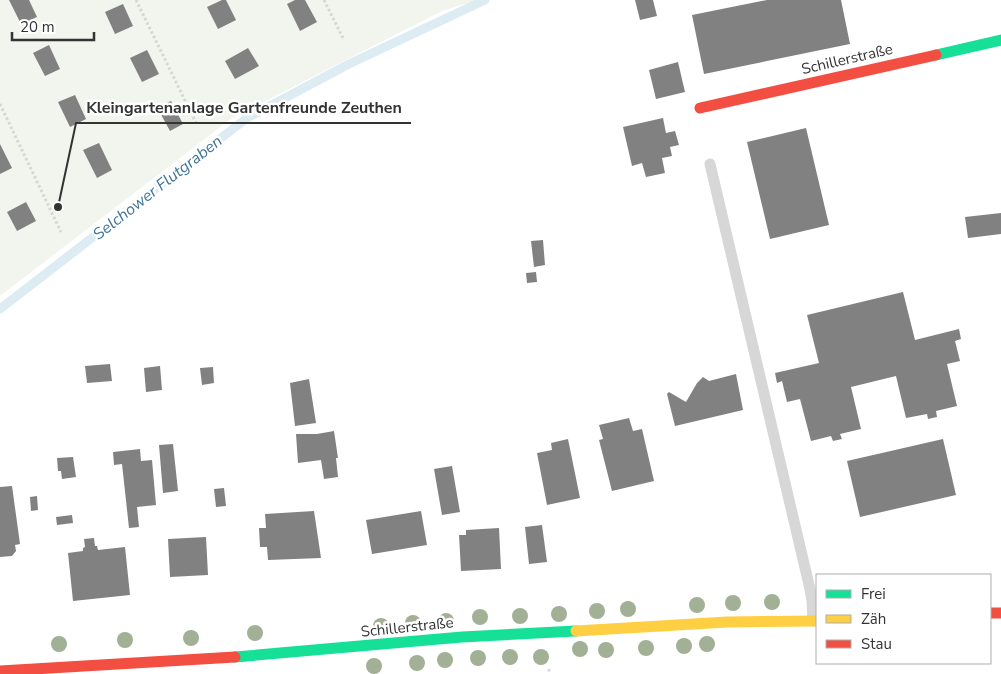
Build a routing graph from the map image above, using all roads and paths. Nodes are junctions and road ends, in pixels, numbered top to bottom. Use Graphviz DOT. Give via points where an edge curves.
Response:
graph roads {
  1 [pos="136,0"];
  2 [pos="324,0"];
  3 [pos="343,38"];
  4 [pos="1001,40"];
  5 [pos="0,104"];
  6 [pos="700,108"];
  7 [pos="197,125"];
  8 [pos="710,164"];
  9 [pos="61,232"];
  10 [pos="815,621"];
  11 [pos="549,669"];
  12 [pos="0,671"];
  13 [pos="549,674"];
  1 -- 7 [label="path"];
  2 -- 3 [label="path"];
  4 -- 6 [label="street, Schillerstraße"];
  5 -- 9 [label="path"];
  8 -- 10 [label="lane"];
  10 -- 12 [label="street, Schillerstraße" via="727,622 471,636 291,653"];
  11 -- 13 [label="path"];
}
